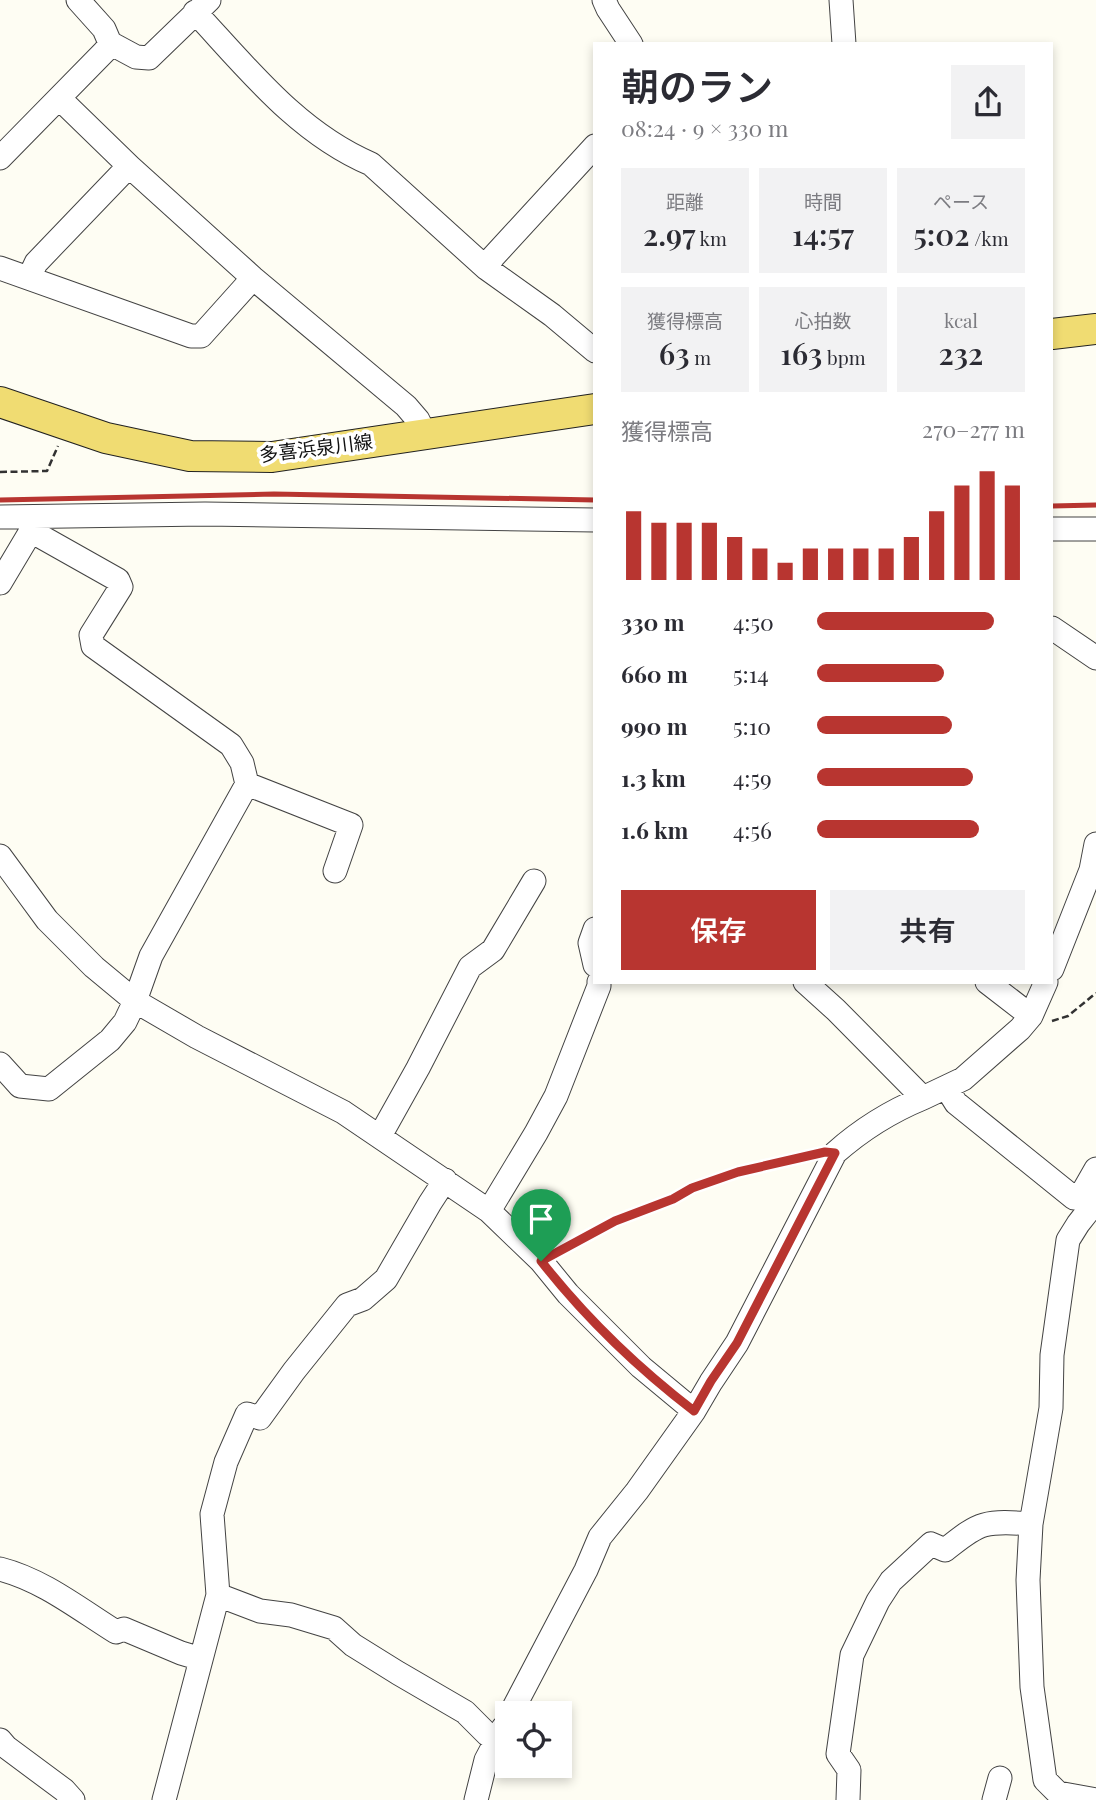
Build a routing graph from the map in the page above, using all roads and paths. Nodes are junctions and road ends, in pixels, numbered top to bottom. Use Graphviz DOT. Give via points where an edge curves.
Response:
graph roads {
  1 [pos="78,0"];
  2 [pos="604,0"];
  3 [pos="841,0"];
  4 [pos="202,6"];
  5 [pos="630,42"];
  6 [pos="844,42"];
  7 [pos="110,43"];
  8 [pos="59,98"];
  9 [pos="593,148"];
  10 [pos="0,158"];
  11 [pos="129,166"];
  12 [pos="0,268"];
  13 [pos="486,268"];
  14 [pos="29,278"];
  15 [pos="253,278"];
  16 [pos="1096,329"];
  17 [pos="1053,334"];
  18 [pos="593,350"];
  19 [pos="0,402"];
  20 [pos="593,409"];
  21 [pos="67,425"];
  22 [pos="425,434"];
  23 [pos="0,472"];
  24 [pos="0,517"];
  25 [pos="593,520"];
  26 [pos="36,524"];
  27 [pos="1053,528"];
  28 [pos="1096,529"];
  29 [pos="0,583"];
  30 [pos="1053,629"];
  31 [pos="1096,658"];
  32 [pos="247,784"];
  33 [pos="1096,844"];
  34 [pos="0,856"];
  35 [pos="335,871"];
  36 [pos="534,881"];
  37 [pos="593,935"];
  38 [pos="593,956"];
  39 [pos="1053,966"];
  40 [pos="598,984"];
  41 [pos="807,984"];
  42 [pos="990,984"];
  43 [pos="1045,984"];
  44 [pos="1096,993"];
  45 [pos="135,1001"];
  46 [pos="1031,1016"];
  47 [pos="0,1064"];
  48 [pos="946,1087"];
  49 [pos="923,1098"];
  50 [pos="380,1136"];
  51 [pos="835,1153"];
  52 [pos="1096,1168"];
  53 [pos="446,1180"];
  54 [pos="1096,1201"];
  55 [pos="489,1211"];
  56 [pos="541,1261"];
  57 [pos="694,1411"];
  58 [pos="1031,1524"];
  59 [pos="0,1569"];
  60 [pos="218,1595"];
  61 [pos="201,1659"];
  62 [pos="517,1701"];
  63 [pos="495,1732"];
  64 [pos="0,1740"];
  65 [pos="495,1744"];
  66 [pos="74,1800"];
  67 [pos="164,1800"];
  68 [pos="476,1800"];
  69 [pos="848,1800"];
  70 [pos="1096,1800"];
  1 -- 7 [label="street" via="104,29"];
  2 -- 5 [label="street"];
  3 -- 6 [label="street"];
  4 -- 7 [label="street" via="149,58 136,57"];
  4 -- 13 [label="street" via="279,102 348,154 371,164"];
  7 -- 8 [label="street"];
  8 -- 10 [label="street"];
  8 -- 11 [label="street"];
  9 -- 13 [label="street"];
  11 -- 14 [label="street" via="36,263"];
  11 -- 15 [label="street"];
  12 -- 14 [label="street"];
  13 -- 18 [label="street"];
  14 -- 15 [label="street" via="191,336 201,336"];
  15 -- 22 [label="street" via="406,406"];
  16 -- 17 [label="main road"];
  19 -- 21 [label="main road, 多喜浜泉川線"];
  20 -- 22 [label="main road, 多喜浜泉川線"];
  21 -- 22 [label="main road, 多喜浜泉川線" via="190,456 272,457"];
  21 -- 23 [label="path" via="47,471"];
  24 -- 26 [label="street"];
  25 -- 26 [label="street" via="205,514"];
  26 -- 29 [label="street"];
  26 -- 32 [label="street" via="118,580 121,587 91,635 93,646 232,745"];
  27 -- 28 [label="street"];
  30 -- 31 [label="street"];
  32 -- 35 [label="street" via="351,825"];
  32 -- 45 [label="street" via="150,956"];
  33 -- 39 [label="street" via="1091,870"];
  34 -- 45 [label="street" via="47,920"];
  36 -- 50 [label="street" via="493,950 470,967"];
  37 -- 38 [label="street"];
  40 -- 55 [label="street" via="556,1096"];
  41 -- 49 [label="street"];
  42 -- 46 [label="street"];
  43 -- 46 [label="street"];
  44 -- 46 [label="path" via="1068,1016 1052,1021"];
  45 -- 47 [label="street" via="110,1040 49,1089 20,1086"];
  45 -- 50 [label="street"];
  46 -- 48 [label="street" via="963,1079"];
  48 -- 49 [label="street"];
  48 -- 52 [label="street" via="956,1103 1074,1198"];
  49 -- 51 [label="street" via="896,1109"];
  50 -- 53 [label="street"];
  51 -- 56 [label="path" via="738,1172 692,1188 615,1221"];
  51 -- 57 [label="street" via="737,1343"];
  53 -- 55 [label="street"];
  53 -- 60 [label="street" via="386,1279 363,1299 347,1304 260,1418 247,1415 226,1462 212,1514"];
  54 -- 58 [label="street" via="1068,1240 1052,1355 1051,1408"];
  55 -- 56 [label="street"];
  56 -- 57 [label="street" via="641,1367"];
  57 -- 62 [label="street" via="600,1537"];
  58 -- 69 [label="street" via="984,1525 945,1550 931,1544 891,1580 852,1655 838,1754 849,1770"];
  58 -- 70 [label="street" via="1032,1687 1045,1780 1058,1793"];
  59 -- 61 [label="street" via="43,1586 116,1632 124,1629"];
  60 -- 61 [label="street"];
  60 -- 63 [label="street" via="260,1611 334,1628 353,1645 465,1712 487,1734"];
  61 -- 67 [label="street"];
  64 -- 66 [label="street"];
  65 -- 68 [label="street"];
}
